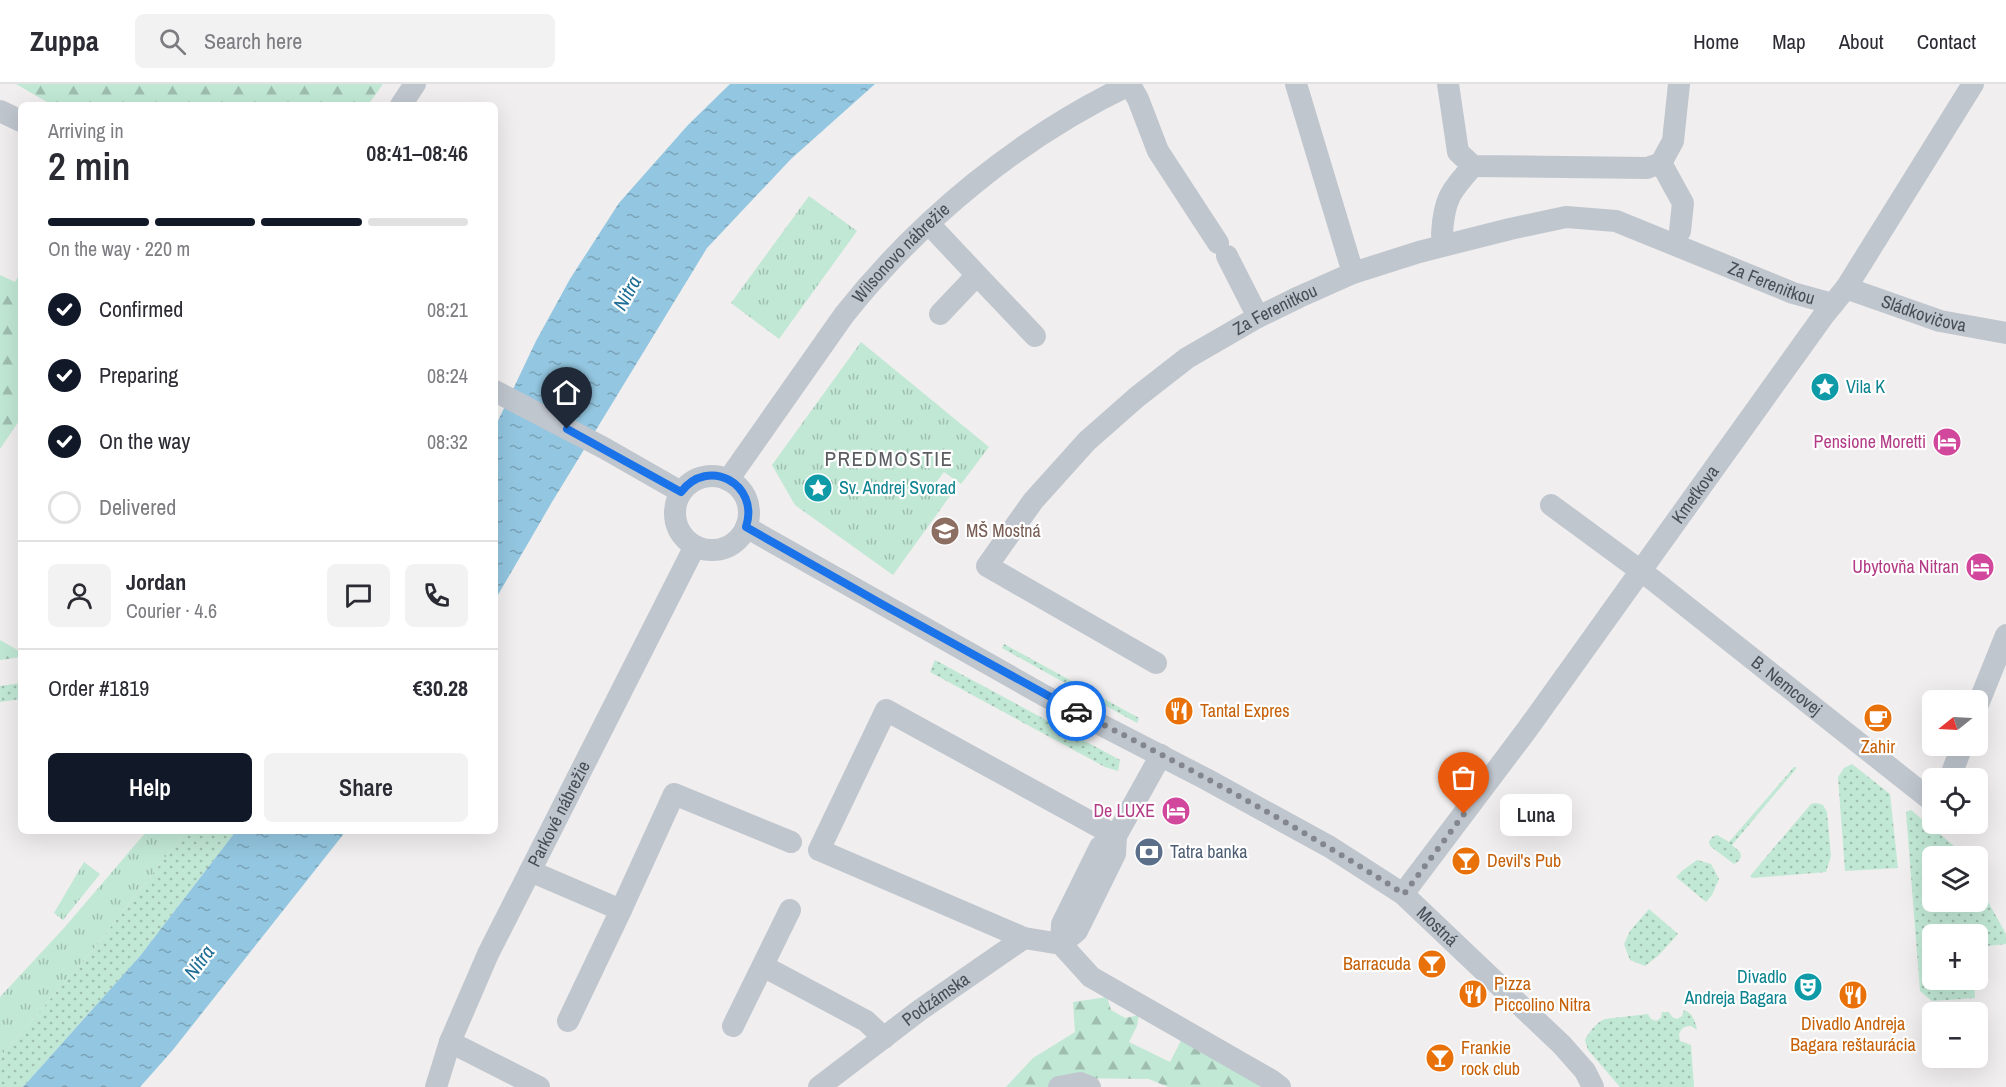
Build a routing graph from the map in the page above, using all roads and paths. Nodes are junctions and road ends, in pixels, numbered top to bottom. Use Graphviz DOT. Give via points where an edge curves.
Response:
graph roads {
  1 [pos="415,84"];
  2 [pos="1130,84"];
  3 [pos="1296,84"];
  4 [pos="1448,84"];
  5 [pos="1679,84"];
  6 [pos="1973,84"];
  7 [pos="402,102"];
  8 [pos="0,111"];
  9 [pos="18,120"];
  10 [pos="1661,163"];
  11 [pos="1473,166"];
  12 [pos="929,224"];
  13 [pos="1680,231"];
  14 [pos="1442,234"];
  15 [pos="1353,273"];
  16 [pos="977,275"];
  17 [pos="1839,296"];
  18 [pos="940,315"];
  19 [pos="1258,317"];
  20 [pos="2006,333"];
  21 [pos="1035,336"];
  22 [pos="498,393"];
  23 [pos="728,480"];
  24 [pos="681,492"];
  25 [pos="1551,505"];
  26 [pos="746,527"];
  27 [pos="695,546"];
  28 [pos="1640,571"];
  29 [pos="2006,635"];
  30 [pos="1156,663"];
  31 [pos="1984,690"];
  32 [pos="1161,755"];
  33 [pos="1922,793"];
  34 [pos="1116,836"];
  35 [pos="791,842"];
  36 [pos="530,871"];
  37 [pos="1404,894"];
  38 [pos="621,910"];
  39 [pos="790,910"];
  40 [pos="1024,938"];
  41 [pos="1061,944"];
  42 [pos="763,966"];
  43 [pos="568,1021"];
  44 [pos="733,1026"];
  45 [pos="884,1038"];
  46 [pos="450,1042"];
  47 [pos="436,1087"];
  48 [pos="539,1087"];
  49 [pos="819,1087"];
  50 [pos="1059,1087"];
  51 [pos="1090,1087"];
  52 [pos="1280,1087"];
  53 [pos="1593,1087"];
  1 -- 7 [label="street"];
  2 -- 12 [label="street, Wilsonovo nábrežie" via="1018,149"];
  2 -- 19 [label="street" via="1158,151 1222,249"];
  3 -- 15 [label="street"];
  4 -- 11 [label="street" via="1458,152"];
  5 -- 10 [label="street" via="1672,141"];
  6 -- 17 [label="street, Kmeťkova"];
  8 -- 9 [label="street"];
  10 -- 11 [label="street" via="1647,168"];
  10 -- 13 [label="street" via="1683,203"];
  11 -- 14 [label="street" via="1450,192"];
  12 -- 16 [label="street"];
  12 -- 23 [label="street, Wilsonovo nábrežie" via="850,308"];
  15 -- 17 [label="street, Za Ferenitkou" via="1443,244 1566,218 1616,221 1793,293"];
  15 -- 19 [label="street, Za Ferenitkou"];
  16 -- 18 [label="street"];
  16 -- 21 [label="street"];
  17 -- 20 [label="street, Sládkovičova"];
  17 -- 28 [label="street, Kmeťkova"];
  19 -- 30 [label="street, Za Ferenitkou" via="1187,358 1087,441 1033,501 987,566"];
  22 -- 24 [label="street"];
  23 -- 24 [label="street" via="702,477"];
  23 -- 26 [label="street" via="746,497"];
  24 -- 27 [label="street" via="675,508 676,522"];
  25 -- 28 [label="street, B. Nemcovej"];
  26 -- 27 [label="street" via="727,547 708,550"];
  26 -- 32 [label="street, Mostná" via="1045,696"];
  27 -- 36 [label="street, Parkové nábrežie"];
  28 -- 33 [label="street, B. Nemcovej"];
  28 -- 37 [label="street, Kmeťkova"];
  29 -- 31 [label="street"];
  32 -- 34 [label="street"];
  32 -- 37 [label="street, Mostná" via="1284,820"];
  34 -- 40 [label="street" via="886,710 819,850"];
  34 -- 41 [label="street" via="1115,854 1077,931"];
  35 -- 38 [label="street" via="674,794"];
  36 -- 38 [label="street"];
  36 -- 46 [label="street, Parkové nábrežie"];
  37 -- 53 [label="street, Mostná" via="1562,1045 1585,1071"];
  38 -- 43 [label="street"];
  39 -- 42 [label="street"];
  40 -- 41 [label="street"];
  40 -- 45 [label="street, Podzámska"];
  41 -- 52 [label="street" via="1091,977"];
  42 -- 44 [label="street"];
  42 -- 45 [label="street" via="866,1021"];
  45 -- 49 [label="street, Podzámska"];
  46 -- 47 [label="street, Parkové nábrežie"];
  46 -- 48 [label="street"];
  50 -- 51 [label="street" via="1080,1083"];
}
